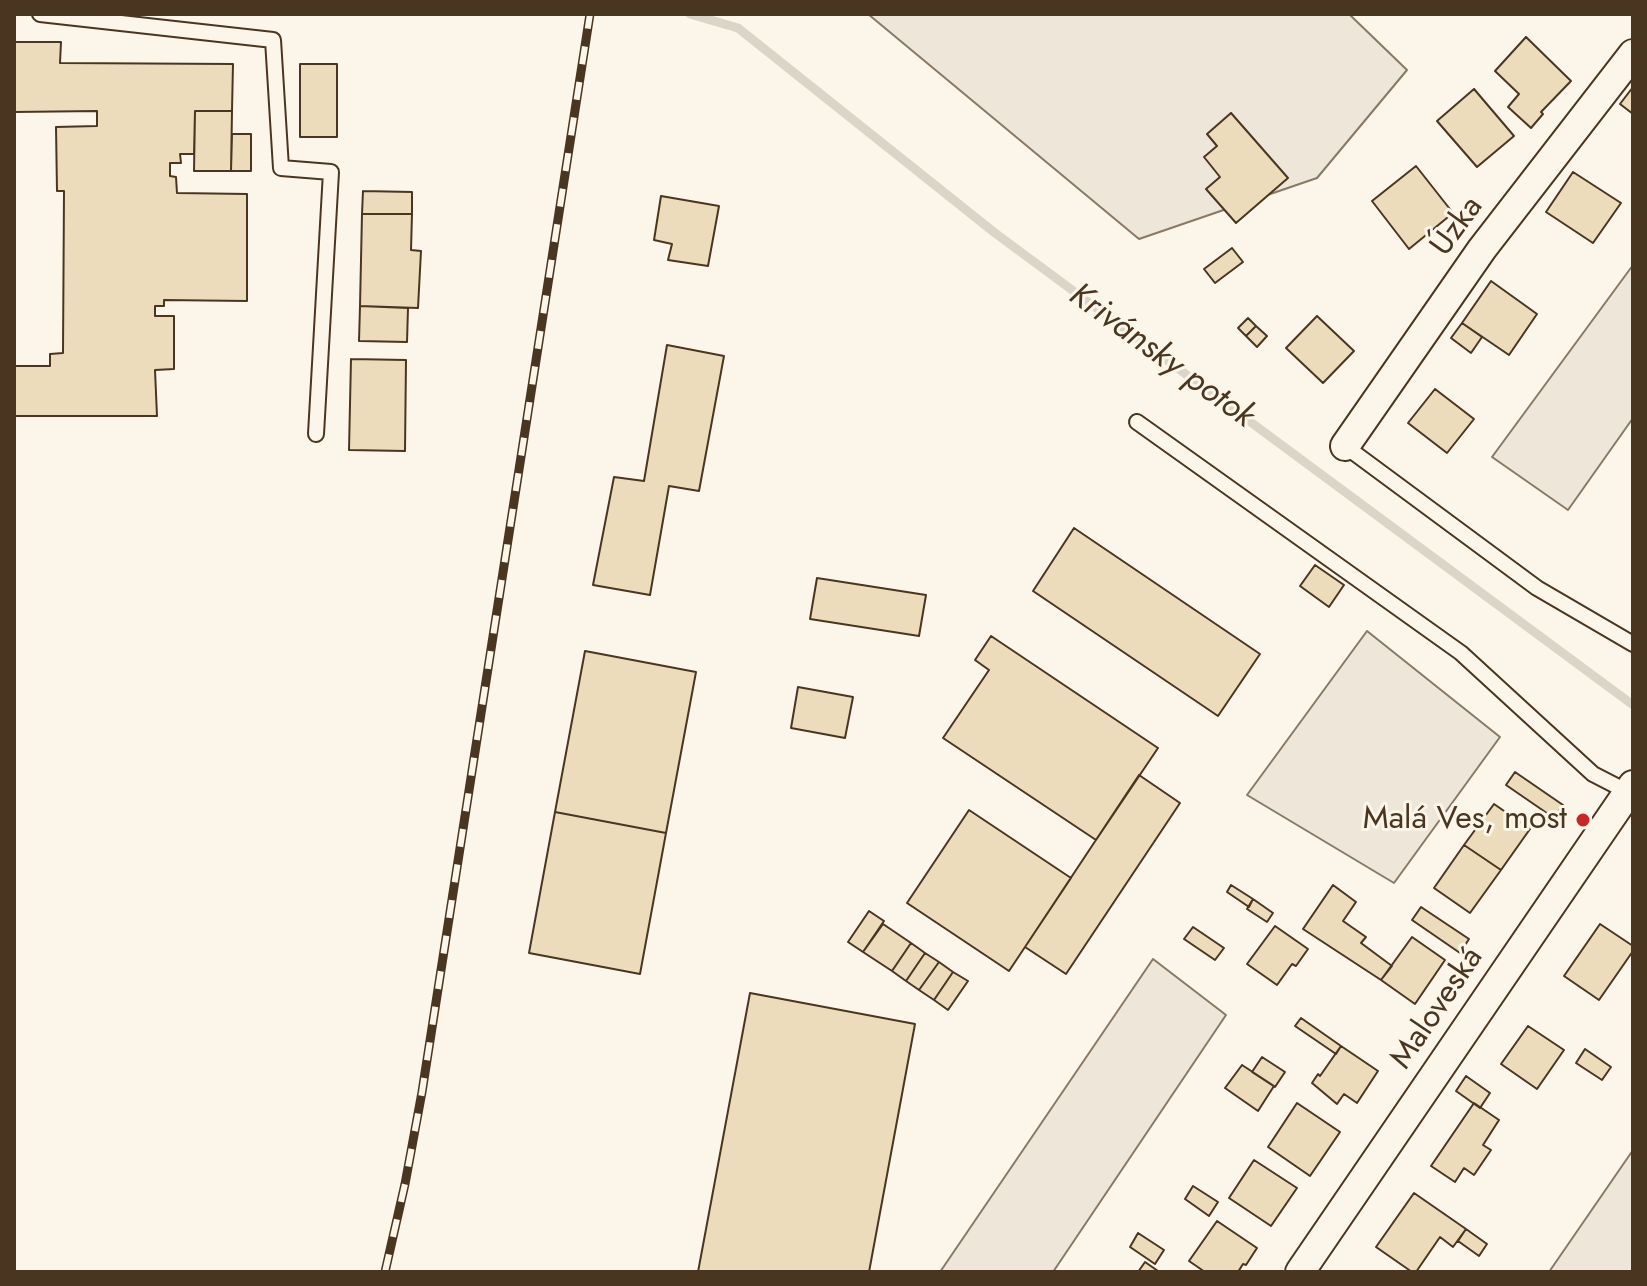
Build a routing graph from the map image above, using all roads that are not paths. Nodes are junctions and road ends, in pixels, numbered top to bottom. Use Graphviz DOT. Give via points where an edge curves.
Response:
graph roads {
  1 [pos="40,14"];
  2 [pos="1633,54"];
  3 [pos="1137,422"];
  4 [pos="316,434"];
  5 [pos="1345,446"];
  6 [pos="1633,644"];
  7 [pos="1631,790"];
  8 [pos="1300,1272"];
  1 -- 4 [label="lane" via="273,40 281,168 331,172"];
  2 -- 5 [label="street, Úzka" via="1482,249"];
  3 -- 7 [label="lane" via="1461,653 1593,774"];
  5 -- 6 [label="lane" via="1537,588"];
  7 -- 8 [label="street, Maloveská"];
}
